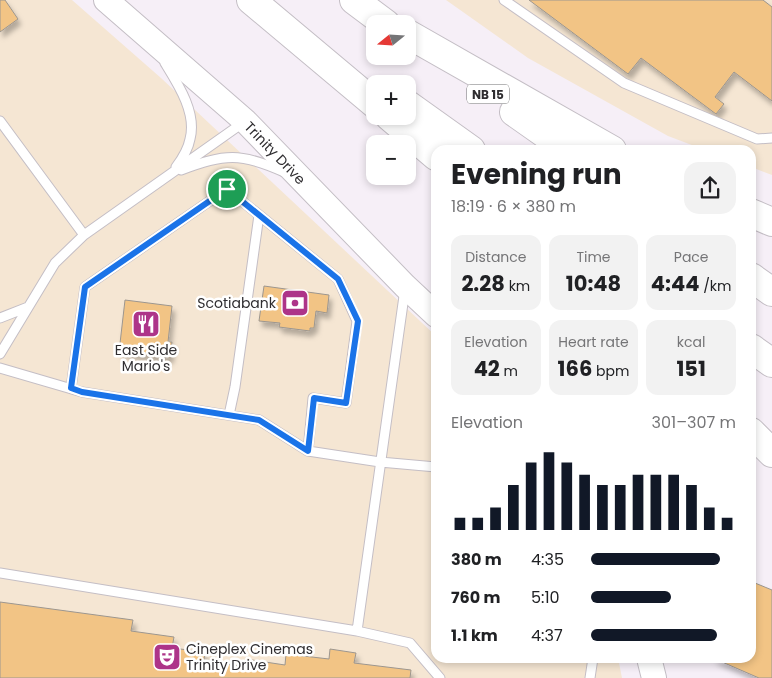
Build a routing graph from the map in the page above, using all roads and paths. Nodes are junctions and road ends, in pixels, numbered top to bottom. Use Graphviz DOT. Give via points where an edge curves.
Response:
graph roads {
  1 [pos="106,0"];
  2 [pos="251,0"];
  3 [pos="258,0"];
  4 [pos="354,0"];
  5 [pos="504,0"];
  6 [pos="375,15"];
  7 [pos="149,37"];
  8 [pos="416,39"];
  9 [pos="416,44"];
  10 [pos="366,76"];
  11 [pos="366,96"];
  12 [pos="416,111"];
  13 [pos="0,121"];
  14 [pos="245,122"];
  15 [pos="400,125"];
  16 [pos="772,138"];
  17 [pos="464,145"];
  18 [pos="561,145"];
  19 [pos="603,145"];
  20 [pos="431,152"];
  21 [pos="171,173"];
  22 [pos="301,180"];
  23 [pos="259,215"];
  24 [pos="756,215"];
  25 [pos="772,222"];
  26 [pos="84,236"];
  27 [pos="756,281"];
  28 [pos="405,286"];
  29 [pos="772,292"];
  30 [pos="28,307"];
  31 [pos="431,310"];
  32 [pos="0,318"];
  33 [pos="756,351"];
  34 [pos="0,354"];
  35 [pos="772,362"];
  36 [pos="0,368"];
  37 [pos="71,388"];
  38 [pos="229,415"];
  39 [pos="756,437"];
  40 [pos="308,451"];
  41 [pos="772,453"];
  42 [pos="380,462"];
  43 [pos="431,467"];
  44 [pos="0,573"];
  45 [pos="357,632"];
  46 [pos="592,663"];
  47 [pos="650,663"];
  48 [pos="440,678"];
  49 [pos="590,678"];
  50 [pos="654,678"];
  1 -- 7 [label="street, Trinity Drive"];
  2 -- 11 [label="highway"];
  3 -- 10 [label="highway"];
  4 -- 6 [label="highway"];
  5 -- 16 [label="lane" via="624,83 757,139"];
  7 -- 14 [label="street, Trinity Drive"];
  7 -- 21 [label="lane" via="175,80 190,114 190,140 184,156"];
  8 -- 19 [label="highway"];
  9 -- 18 [label="highway, NB 15"];
  12 -- 17 [label="highway"];
  13 -- 26 [label="lane"];
  14 -- 21 [label="lane"];
  14 -- 22 [label="street, Trinity Drive"];
  15 -- 20 [label="highway"];
  21 -- 22 [label="lane" via="211,159 230,157 252,159"];
  21 -- 26 [label="lane"];
  22 -- 28 [label="street, Trinity Drive"];
  23 -- 37 [label="lane" via="227,189 85,287"];
  23 -- 38 [label="lane"];
  23 -- 40 [label="lane" via="338,279 358,321 346,403 314,398"];
  24 -- 25 [label="highway"];
  26 -- 30 [label="lane" via="55,264"];
  27 -- 29 [label="highway"];
  28 -- 31 [label="street, Trinity Drive"];
  28 -- 42 [label="lane"];
  30 -- 32 [label="lane"];
  30 -- 34 [label="lane"];
  33 -- 35 [label="highway"];
  36 -- 37 [label="lane"];
  37 -- 38 [label="lane"];
  38 -- 40 [label="lane" via="259,420"];
  39 -- 41 [label="highway"];
  40 -- 42 [label="lane"];
  42 -- 43 [label="lane"];
  42 -- 45 [label="lane"];
  44 -- 45 [label="lane"];
  45 -- 48 [label="lane" via="410,643"];
  46 -- 49 [label="lane"];
  47 -- 50 [label="street"];
}
